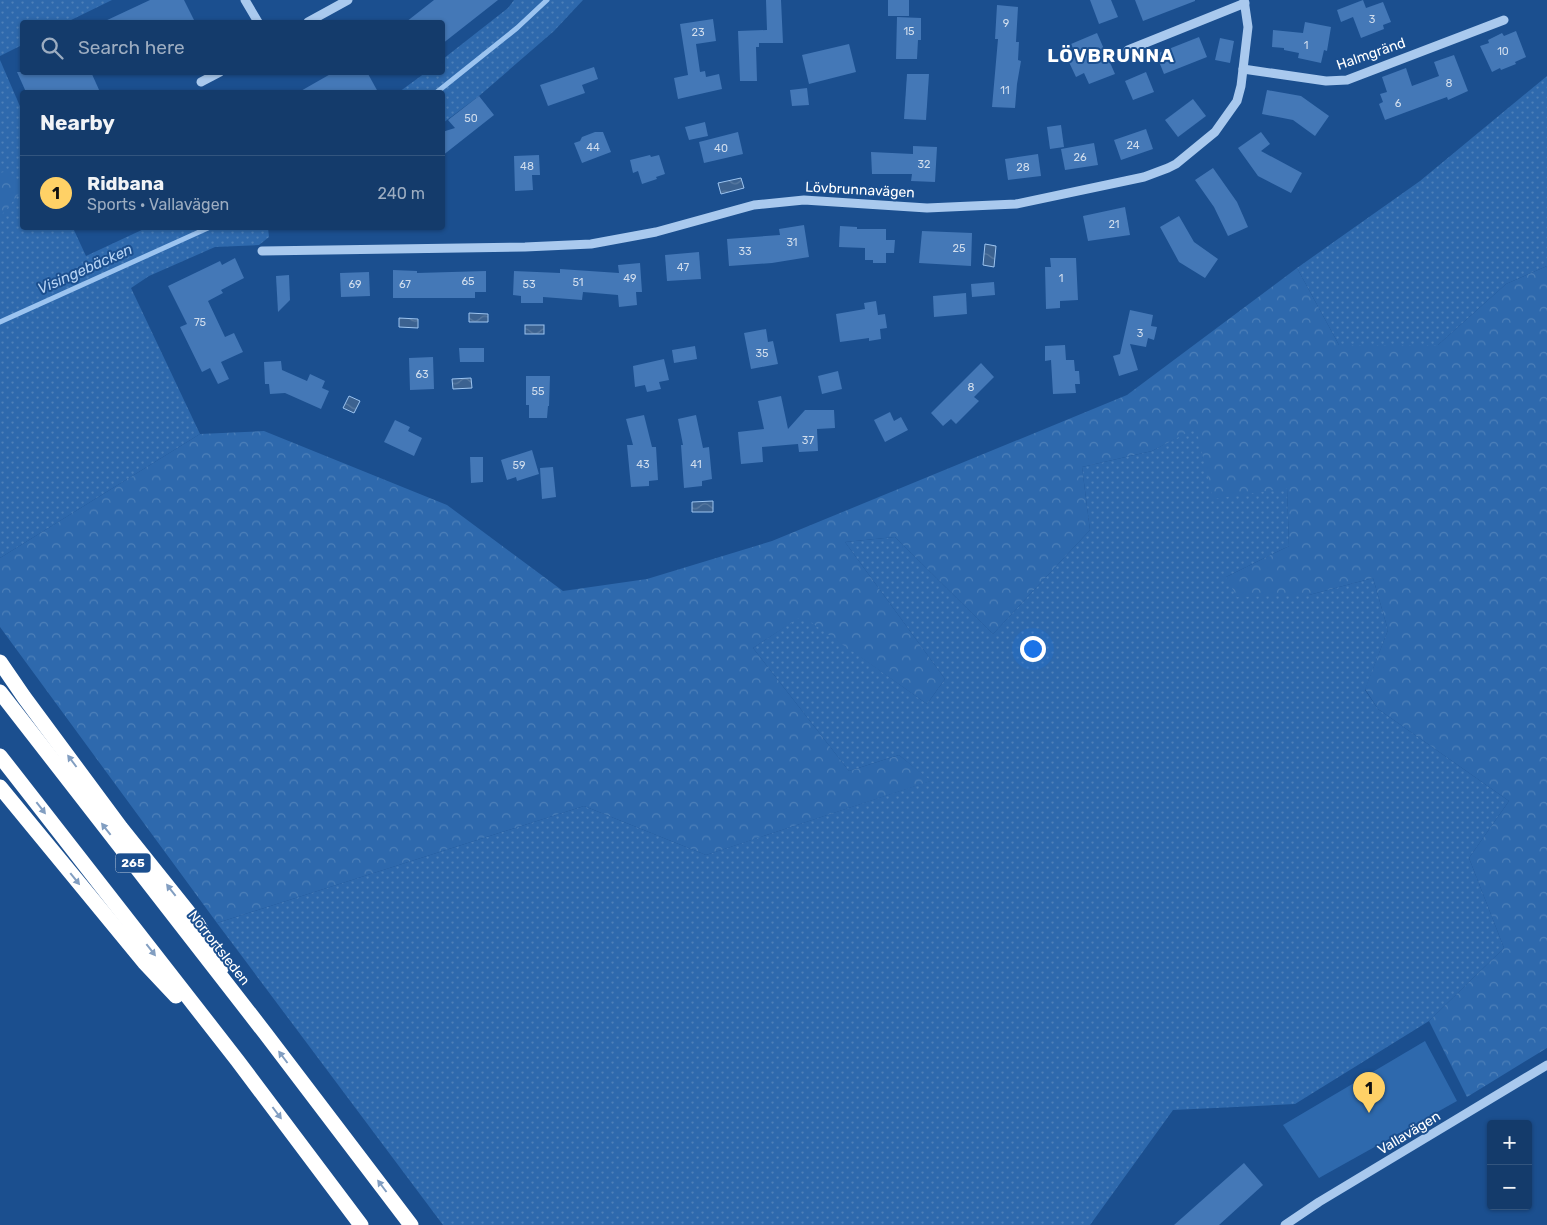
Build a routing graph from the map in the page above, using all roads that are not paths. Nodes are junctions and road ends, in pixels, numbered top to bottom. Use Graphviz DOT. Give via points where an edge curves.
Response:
graph roads {
  1 [pos="245,0"];
  2 [pos="348,0"];
  3 [pos="1245,1"];
  4 [pos="257,20"];
  5 [pos="312,20"];
  6 [pos="1504,20"];
  7 [pos="1128,50"];
  8 [pos="1243,69"];
  9 [pos="214,75"];
  10 [pos="201,82"];
  11 [pos="262,251"];
  12 [pos="0,662"];
  13 [pos="0,692"];
  14 [pos="0,756"];
  15 [pos="0,787"];
  16 [pos="265,1033"];
  17 [pos="237,1060"];
  18 [pos="1547,1065"];
  19 [pos="361,1225"];
  20 [pos="411,1225"];
  21 [pos="1285,1225"];
  1 -- 4 [label="street"];
  2 -- 5 [label="street"];
  3 -- 7 [label="street"];
  3 -- 8 [label="street, Lövbrunnavägen" via="1248,27"];
  6 -- 8 [label="street, Halmgränd" via="1347,80 1326,81"];
  8 -- 11 [label="street, Lövbrunnavägen" via="1237,101 1226,118 1215,132 1176,164 1144,178 1016,204 927,208 804,200 754,205 656,232 591,244"];
  9 -- 10 [label="street"];
  16 -- 12 [label="highway, one-way" via="197,923 115,820"];
  16 -- 13 [label="highway, Norrortsleden / 265, one-way"];
  14 -- 17 [label="highway, 265, one-way"];
  15 -- 17 [label="highway, one-way" via="144,962"];
  20 -- 16 [label="highway, Norrortsleden / 265, one-way"];
  17 -- 19 [label="highway, 265, one-way"];
  18 -- 21 [label="street, Vallavägen"];
}
